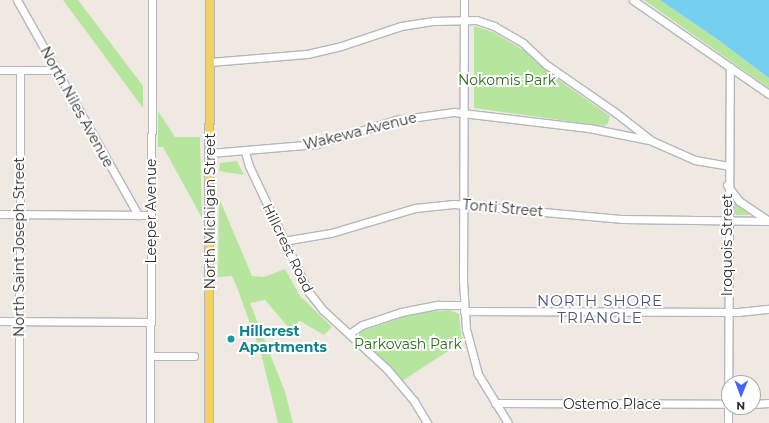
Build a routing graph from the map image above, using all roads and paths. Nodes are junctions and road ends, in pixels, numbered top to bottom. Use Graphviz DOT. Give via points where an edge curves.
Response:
graph roads {
  1 [pos="17,0"];
  2 [pos="152,0"];
  3 [pos="210,0"];
  4 [pos="464,0"];
  5 [pos="633,0"];
  6 [pos="464,19"];
  7 [pos="210,62"];
  8 [pos="730,67"];
  9 [pos="0,70"];
  10 [pos="20,70"];
  11 [pos="56,70"];
  12 [pos="769,94"];
  13 [pos="463,112"];
  14 [pos="652,141"];
  15 [pos="245,152"];
  16 [pos="210,153"];
  17 [pos="728,166"];
  18 [pos="727,185"];
  19 [pos="463,204"];
  20 [pos="0,214"];
  21 [pos="19,214"];
  22 [pos="138,215"];
  23 [pos="150,215"];
  24 [pos="727,219"];
  25 [pos="768,221"];
  26 [pos="283,241"];
  27 [pos="464,308"];
  28 [pos="769,309"];
  29 [pos="727,312"];
  30 [pos="0,321"];
  31 [pos="19,321"];
  32 [pos="151,322"];
  33 [pos="348,334"];
  34 [pos="150,356"];
  35 [pos="194,356"];
  36 [pos="728,375"];
  37 [pos="495,403"];
  38 [pos="721,404"];
  39 [pos="19,423"];
  40 [pos="150,423"];
  41 [pos="209,423"];
  42 [pos="427,423"];
  43 [pos="508,423"];
  1 -- 11 [label="street, North Niles Avenue"];
  2 -- 23 [label="street, Leeper Avenue"];
  3 -- 7 [label="main road, North Michigan Street"];
  4 -- 6 [label="street"];
  5 -- 8 [label="street"];
  6 -- 7 [label="street" via="401,26 341,46 307,54"];
  6 -- 13 [label="street"];
  6 -- 14 [label="street" via="476,20 508,34 554,71"];
  7 -- 16 [label="main road, North Michigan Street"];
  8 -- 12 [label="street"];
  8 -- 17 [label="street, Iroquois Street"];
  9 -- 10 [label="street"];
  10 -- 11 [label="street"];
  10 -- 21 [label="street, North Saint Joseph Street"];
  11 -- 22 [label="street, North Niles Avenue"];
  13 -- 14 [label="street, Wakewa Avenue" via="596,129"];
  13 -- 15 [label="street, Wakewa Avenue" via="409,117 317,144"];
  13 -- 19 [label="street"];
  14 -- 17 [label="street" via="695,160"];
  15 -- 16 [label="street, Wakewa Avenue"];
  15 -- 26 [label="street, Hillcrest Road"];
  16 -- 41 [label="main road, North Michigan Street"];
  17 -- 18 [label="street, Iroquois Street"];
  18 -- 24 [label="street, Iroquois Street"];
  18 -- 25 [label="street" via="739,201"];
  19 -- 24 [label="street, Tonti Street" via="622,219"];
  19 -- 26 [label="street, Tonti Street" via="415,208 331,233"];
  19 -- 27 [label="street"];
  20 -- 21 [label="street"];
  21 -- 22 [label="street"];
  21 -- 31 [label="street, North Saint Joseph Street"];
  22 -- 23 [label="street"];
  23 -- 32 [label="street, Leeper Avenue"];
  24 -- 25 [label="street, Tonti Street"];
  24 -- 29 [label="street, Iroquois Street"];
  26 -- 33 [label="street, Hillcrest Road" via="308,291"];
  27 -- 29 [label="street"];
  27 -- 33 [label="street" via="438,305 401,312 362,325"];
  27 -- 37 [label="street" via="468,342 475,364"];
  28 -- 29 [label="street"];
  29 -- 36 [label="street, Iroquois Street"];
  30 -- 31 [label="street"];
  31 -- 32 [label="street"];
  31 -- 39 [label="street, North Saint Joseph Street"];
  32 -- 34 [label="street, Leeper Avenue"];
  33 -- 42 [label="street, Hillcrest Road" via="400,382"];
  34 -- 35 [label="street"];
  34 -- 40 [label="street, Leeper Avenue"];
  37 -- 38 [label="street, Ostemo Place"];
  37 -- 43 [label="street"];
}
